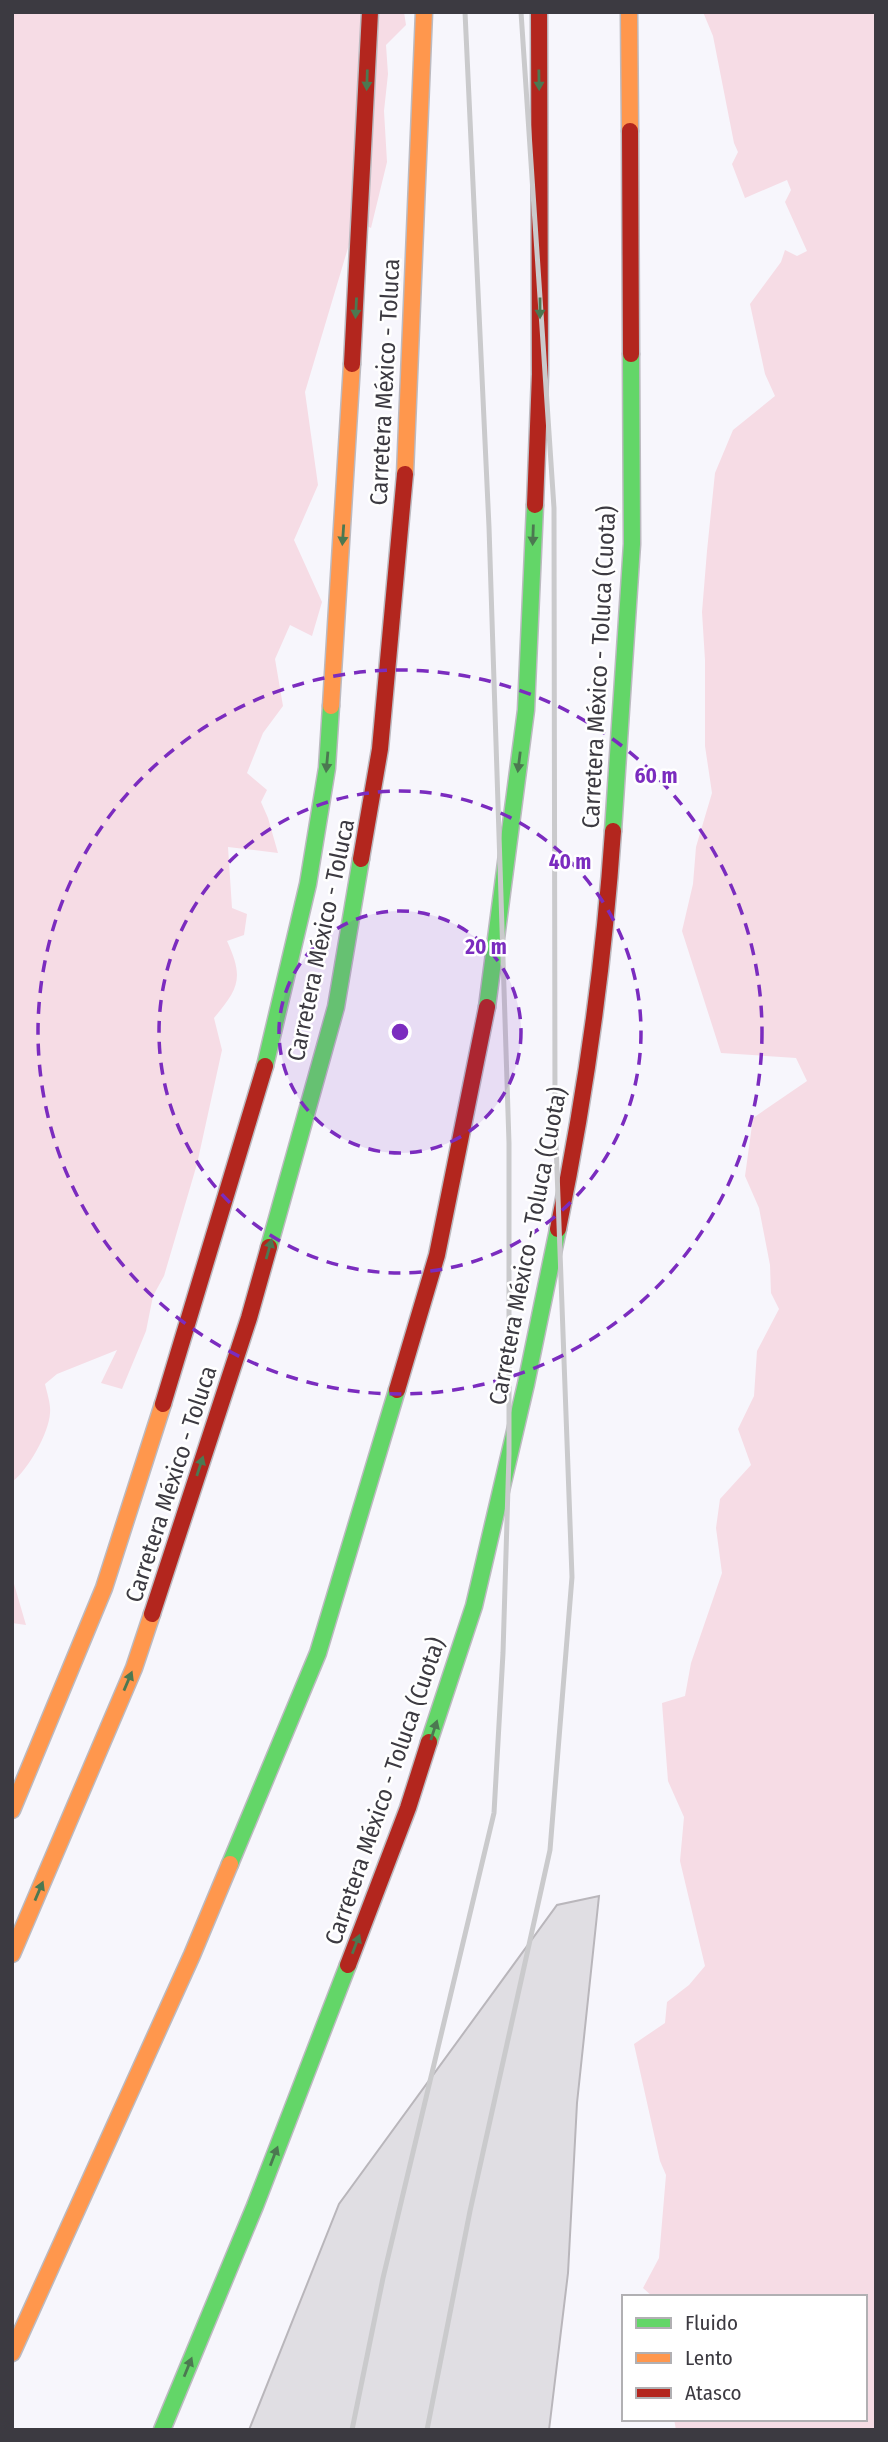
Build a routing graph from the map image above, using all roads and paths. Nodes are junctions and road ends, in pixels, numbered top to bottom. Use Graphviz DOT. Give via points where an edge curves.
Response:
graph roads {
  1 [pos="370,12"];
  2 [pos="424,12"];
  3 [pos="539,12"];
  4 [pos="629,12"];
  5 [pos="12,1810"];
  6 [pos="12,1954"];
  7 [pos="12,2353"];
  8 [pos="162,2430"];
  1 -- 5 [label="main road, Carretera México - Toluca, one-way" via="332,704 327,768 308,884 269,1054 194,1308 104,1588"];
  6 -- 2 [label="main road, Carretera México - Toluca, one-way" via="134,1668 249,1318 336,1007 380,749 392,634 405,472"];
  3 -- 7 [label="main road, one-way" via="540,374 526,710 491,989 437,1255 318,1653 192,1955"];
  8 -- 4 [label="main road, Carretera México - Toluca (Cuota), one-way" via="255,2206 408,1808 474,1606 576,1142 608,910 632,544"];
}
